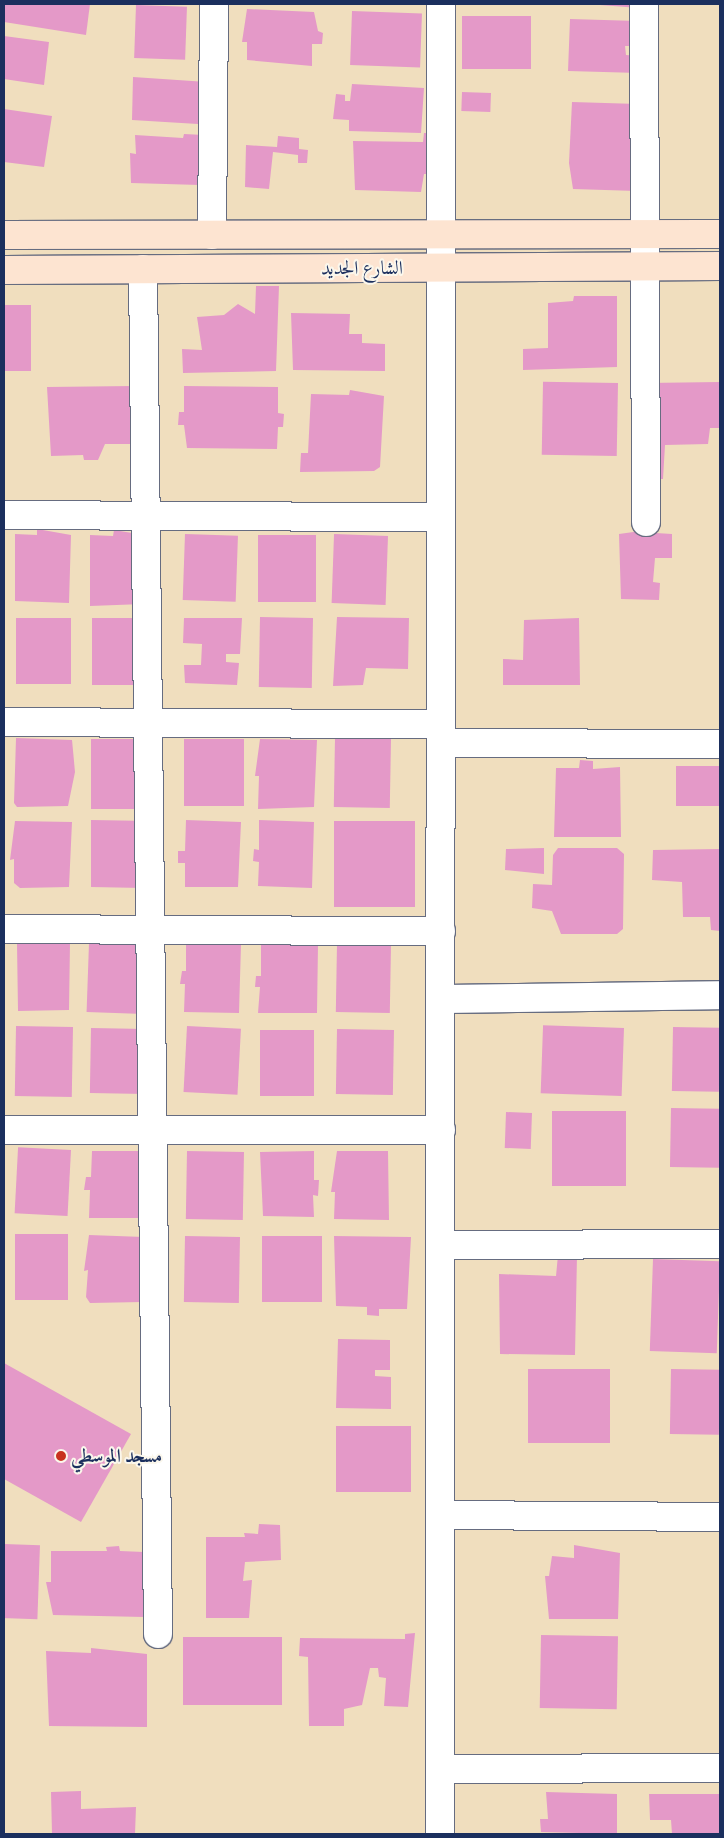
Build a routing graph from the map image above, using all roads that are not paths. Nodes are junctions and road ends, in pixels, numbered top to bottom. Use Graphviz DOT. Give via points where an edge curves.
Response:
graph roads {
  1 [pos="214,4"];
  2 [pos="441,4"];
  3 [pos="644,4"];
  4 [pos="643,234"];
  5 [pos="720,234"];
  6 [pos="4,235"];
  7 [pos="212,235"];
  8 [pos="441,235"];
  9 [pos="643,266"];
  10 [pos="720,266"];
  11 [pos="442,267"];
  12 [pos="143,269"];
  13 [pos="4,270"];
  14 [pos="4,514"];
  15 [pos="146,515"];
  16 [pos="441,517"];
  17 [pos="646,522"];
  18 [pos="4,722"];
  19 [pos="148,722"];
  20 [pos="441,734"];
  21 [pos="720,744"];
  22 [pos="4,930"];
  23 [pos="150,930"];
  24 [pos="441,931"];
  25 [pos="720,995"];
  26 [pos="441,999"];
  27 [pos="4,1130"];
  28 [pos="152,1130"];
  29 [pos="441,1130"];
  30 [pos="720,1244"];
  31 [pos="441,1245"];
  32 [pos="440,1515"];
  33 [pos="720,1517"];
  34 [pos="158,1634"];
  35 [pos="720,1768"];
  36 [pos="441,1769"];
  37 [pos="440,1834"];
  1 -- 7 [label="street"];
  2 -- 8 [label="street"];
  3 -- 4 [label="street"];
  4 -- 5 [label="street, الشارع الجديد"];
  4 -- 8 [label="street, الشارع الجديد"];
  4 -- 9 [label="street"];
  6 -- 7 [label="street, الشارع الجديد"];
  7 -- 8 [label="street, الشارع الجديد"];
  8 -- 11 [label="street"];
  9 -- 10 [label="street, الشارع الجديد"];
  9 -- 11 [label="street, الشارع الجديد"];
  9 -- 17 [label="street"];
  11 -- 12 [label="street, الشارع الجديد"];
  11 -- 16 [label="street"];
  12 -- 13 [label="street, الشارع الجديد"];
  12 -- 15 [label="street"];
  14 -- 15 [label="street"];
  15 -- 16 [label="street"];
  15 -- 19 [label="street"];
  16 -- 20 [label="street"];
  18 -- 19 [label="street"];
  19 -- 20 [label="street"];
  19 -- 23 [label="street"];
  20 -- 21 [label="street"];
  20 -- 24 [label="street"];
  22 -- 23 [label="street"];
  23 -- 24 [label="street"];
  23 -- 28 [label="street"];
  24 -- 26 [label="street"];
  25 -- 26 [label="street"];
  26 -- 29 [label="street"];
  27 -- 28 [label="street"];
  28 -- 29 [label="street"];
  28 -- 34 [label="street"];
  29 -- 31 [label="street"];
  30 -- 31 [label="street"];
  31 -- 32 [label="street"];
  32 -- 33 [label="street"];
  32 -- 36 [label="street"];
  35 -- 36 [label="street"];
  36 -- 37 [label="street"];
}
